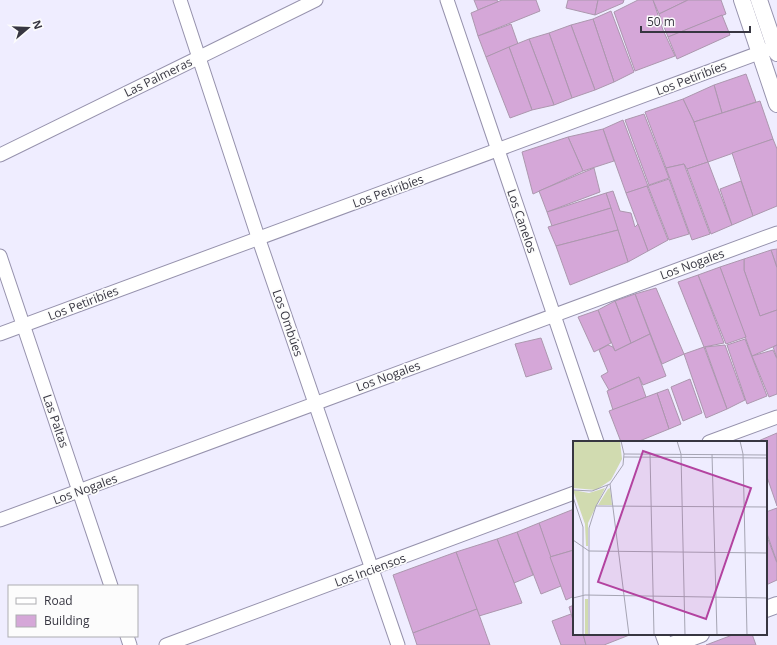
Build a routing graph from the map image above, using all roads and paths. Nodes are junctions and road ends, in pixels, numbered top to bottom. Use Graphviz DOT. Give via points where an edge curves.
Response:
graph roads {
  1 [pos="180,0"];
  2 [pos="316,0"];
  3 [pos="447,0"];
  4 [pos="742,0"];
  5 [pos="759,0"];
  6 [pos="776,50"];
  7 [pos="760,53"];
  8 [pos="199,57"];
  9 [pos="777,104"];
  10 [pos="498,151"];
  11 [pos="0,155"];
  12 [pos="777,232"];
  13 [pos="258,237"];
  14 [pos="0,256"];
  15 [pos="554,315"];
  16 [pos="23,325"];
  17 [pos="0,334"];
  18 [pos="315,403"];
  19 [pos="777,417"];
  20 [pos="597,441"];
  21 [pos="712,441"];
  22 [pos="80,490"];
  23 [pos="573,493"];
  24 [pos="0,520"];
  25 [pos="373,569"];
  26 [pos="111,585"];
  27 [pos="777,605"];
  28 [pos="767,610"];
  29 [pos="662,635"];
  30 [pos="698,635"];
  31 [pos="166,645"];
  32 [pos="398,645"];
  33 [pos="666,645"];
  34 [pos="672,645"];
  1 -- 8 [label="street, Los Ombúes"];
  2 -- 8 [label="street, Las Palmeras"];
  3 -- 10 [label="street, Los Canelos"];
  4 -- 7 [label="street"];
  5 -- 6 [label="street"];
  6 -- 7 [label="street, Los Petiribíes"];
  7 -- 9 [label="street"];
  7 -- 10 [label="street, Los Petiribíes"];
  8 -- 11 [label="street, Las Palmeras"];
  8 -- 13 [label="street, Los Ombúes"];
  10 -- 13 [label="street, Los Petiribíes"];
  10 -- 15 [label="street, Los Canelos"];
  12 -- 15 [label="street, Los Nogales"];
  13 -- 16 [label="street, Los Petiribíes"];
  13 -- 18 [label="street, Los Ombúes"];
  14 -- 16 [label="street, Las Paltas"];
  15 -- 18 [label="street, Los Nogales"];
  15 -- 20 [label="street, Los Canelos"];
  16 -- 17 [label="street, Los Petiribíes"];
  16 -- 22 [label="street, Las Paltas"];
  18 -- 22 [label="street, Los Nogales"];
  18 -- 25 [label="street, Los Ombúes"];
  19 -- 21 [label="street"];
  22 -- 24 [label="street, Los Nogales"];
  22 -- 26 [label="street, Las Paltas"];
  23 -- 25 [label="street, Los Inciensos"];
  25 -- 31 [label="street, Los Inciensos"];
  25 -- 32 [label="street, Los Ombúes"];
  27 -- 28 [label="street"];
  29 -- 33 [label="street"];
  30 -- 34 [label="street"];
}
